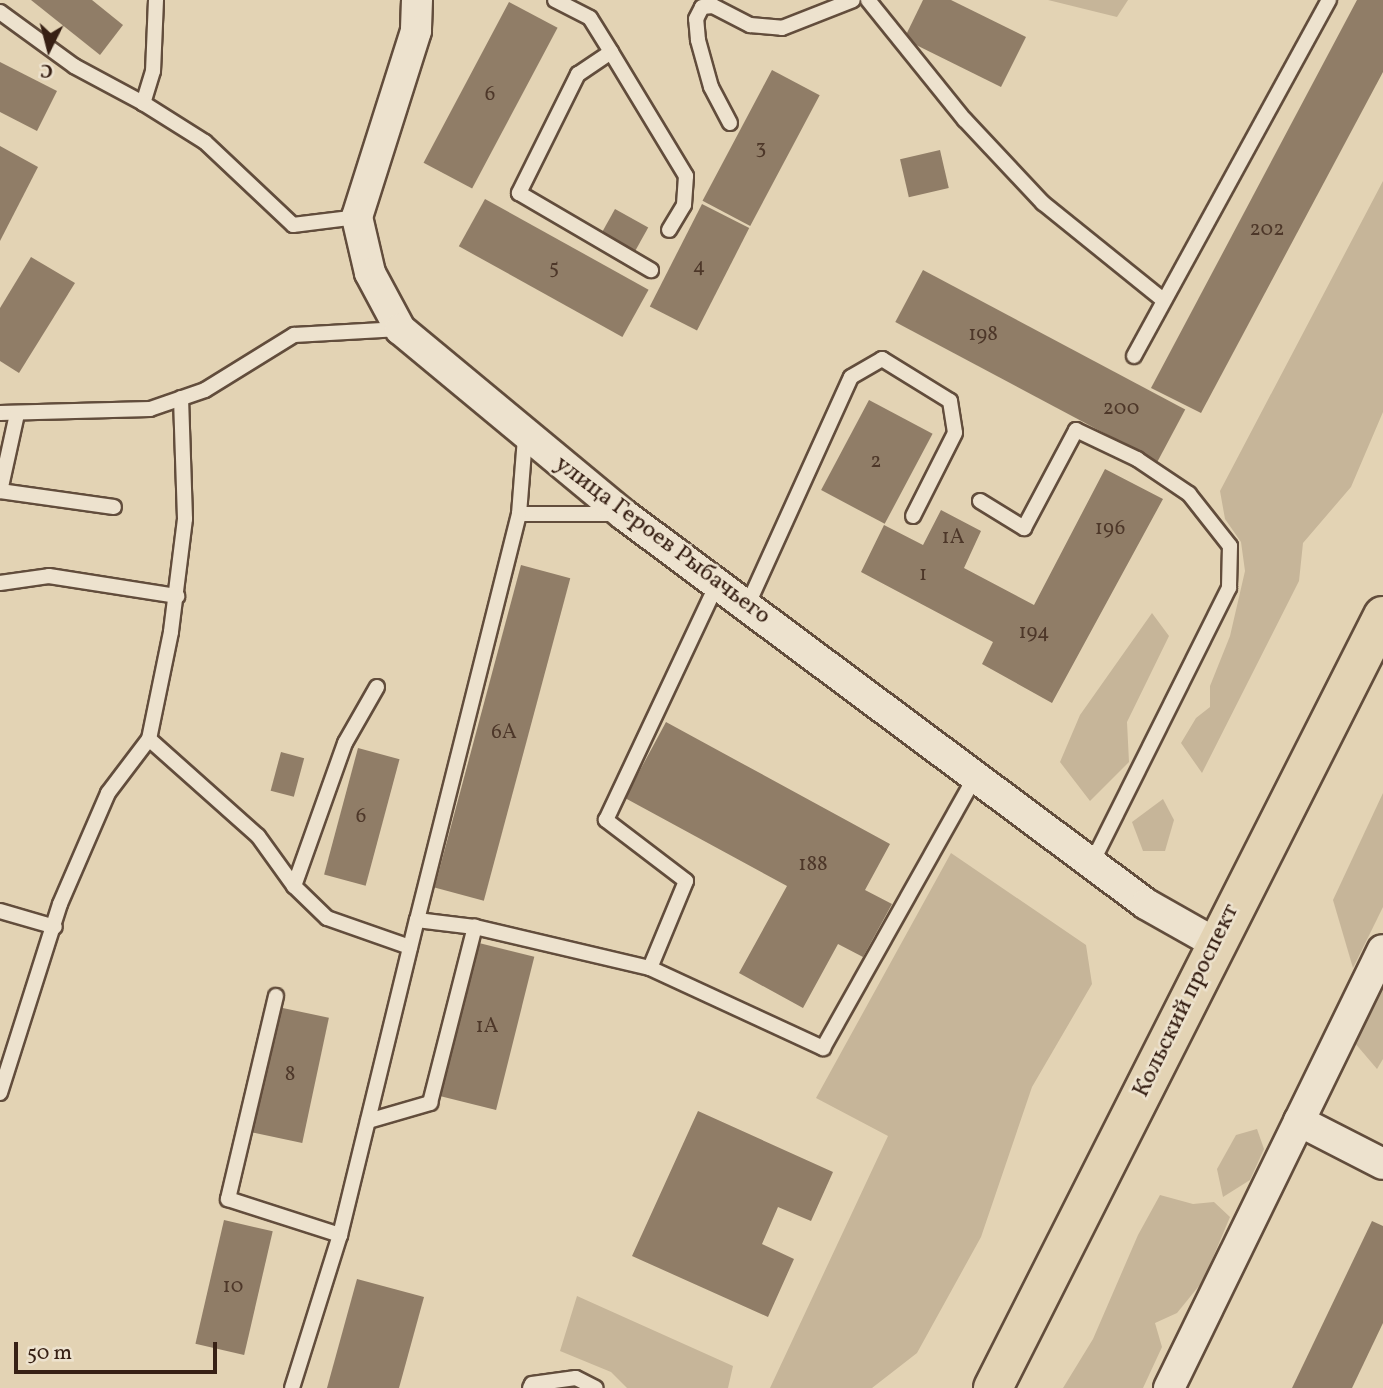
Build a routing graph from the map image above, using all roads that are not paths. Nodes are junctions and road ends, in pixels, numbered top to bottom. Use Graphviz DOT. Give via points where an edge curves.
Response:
graph roads {
  1 [pos="156,0"];
  2 [pos="417,0"];
  3 [pos="555,0"];
  4 [pos="853,0"];
  5 [pos="867,0"];
  6 [pos="1329,0"];
  7 [pos="0,12"];
  8 [pos="611,52"];
  9 [pos="143,103"];
  10 [pos="730,123"];
  11 [pos="357,217"];
  12 [pos="670,230"];
  13 [pos="651,270"];
  14 [pos="1162,299"];
  15 [pos="400,329"];
  16 [pos="1134,356"];
  17 [pos="181,398"];
  18 [pos="0,414"];
  19 [pos="17,414"];
  20 [pos="525,437"];
  21 [pos="0,491"];
  22 [pos="980,501"];
  23 [pos="114,508"];
  24 [pos="519,514"];
  25 [pos="623,514"];
  26 [pos="912,516"];
  27 [pos="718,582"];
  28 [pos="0,583"];
  29 [pos="177,596"];
  30 [pos="748,604"];
  31 [pos="1383,615"];
  32 [pos="377,687"];
  33 [pos="149,739"];
  34 [pos="976,775"];
  35 [pos="1093,861"];
  36 [pos="294,886"];
  37 [pos="0,911"];
  38 [pos="417,919"];
  39 [pos="55,927"];
  40 [pos="475,928"];
  41 [pos="1215,943"];
  42 [pos="410,947"];
  43 [pos="1383,950"];
  44 [pos="650,968"];
  45 [pos="276,996"];
  46 [pos="0,1093"];
  47 [pos="368,1121"];
  48 [pos="1299,1121"];
  49 [pos="1383,1164"];
  50 [pos="340,1235"];
  51 [pos="292,1388"];
  52 [pos="530,1388"];
  53 [pos="596,1388"];
  54 [pos="993,1388"];
  55 [pos="1169,1388"];
  1 -- 9 [label="lane" via="153,71"];
  2 -- 11 [label="street" via="416,31"];
  3 -- 8 [label="lane" via="590,18"];
  4 -- 10 [label="lane" via="782,28 750,25 713,6 702,7 696,19 698,40 711,87"];
  5 -- 14 [label="lane" via="965,121 1043,203"];
  6 -- 14 [label="lane"];
  7 -- 9 [label="lane" via="74,66"];
  8 -- 12 [label="lane" via="686,176 684,205"];
  8 -- 13 [label="lane" via="578,74 519,193"];
  9 -- 11 [label="lane" via="205,142 293,225"];
  11 -- 15 [label="street, улица Героев Рыбачьего" via="370,274"];
  14 -- 16 [label="lane"];
  15 -- 17 [label="lane" via="294,335 205,390"];
  15 -- 20 [label="street, улица Героев Рыбачьего"];
  17 -- 19 [label="lane" via="150,409"];
  17 -- 29 [label="lane" via="185,519"];
  18 -- 19 [label="lane"];
  19 -- 21 [label="lane"];
  20 -- 24 [label="lane"];
  20 -- 25 [label="street, улица Героев Рыбачьего"];
  21 -- 23 [label="lane"];
  22 -- 35 [label="lane" via="1024,528 1076,430 1137,459 1189,494 1230,546 1229,588"];
  24 -- 25 [label="lane"];
  24 -- 38 [label="lane"];
  25 -- 27 [label="street, улица Героев Рыбачьего"];
  26 -- 30 [label="lane" via="956,433 950,401 882,359 851,377"];
  27 -- 30 [label="street, улица Героев Рыбачьего"];
  27 -- 44 [label="lane" via="606,820 686,881"];
  28 -- 29 [label="lane" via="49,576"];
  29 -- 33 [label="lane"];
  30 -- 34 [label="street, улица Героев Рыбачьего"];
  31 -- 41 [label="main road, Кольский проспект"];
  32 -- 36 [label="lane" via="345,743"];
  33 -- 36 [label="lane" via="258,836"];
  33 -- 39 [label="lane" via="108,793"];
  34 -- 35 [label="street, улица Героев Рыбачьего"];
  34 -- 44 [label="lane" via="824,1048"];
  35 -- 41 [label="street, улица Героев Рыбачьего" via="1146,904"];
  36 -- 42 [label="lane" via="327,918"];
  37 -- 39 [label="lane"];
  38 -- 40 [label="lane"];
  38 -- 42 [label="lane"];
  39 -- 46 [label="lane"];
  40 -- 44 [label="lane"];
  40 -- 47 [label="lane" via="430,1103"];
  41 -- 54 [label="main road, Кольский проспект"];
  42 -- 47 [label="lane"];
  43 -- 48 [label="street"];
  45 -- 50 [label="lane" via="228,1199"];
  47 -- 50 [label="lane"];
  48 -- 49 [label="street"];
  48 -- 55 [label="street"];
  50 -- 51 [label="lane"];
  52 -- 53 [label="lane" via="576,1378"];
}
